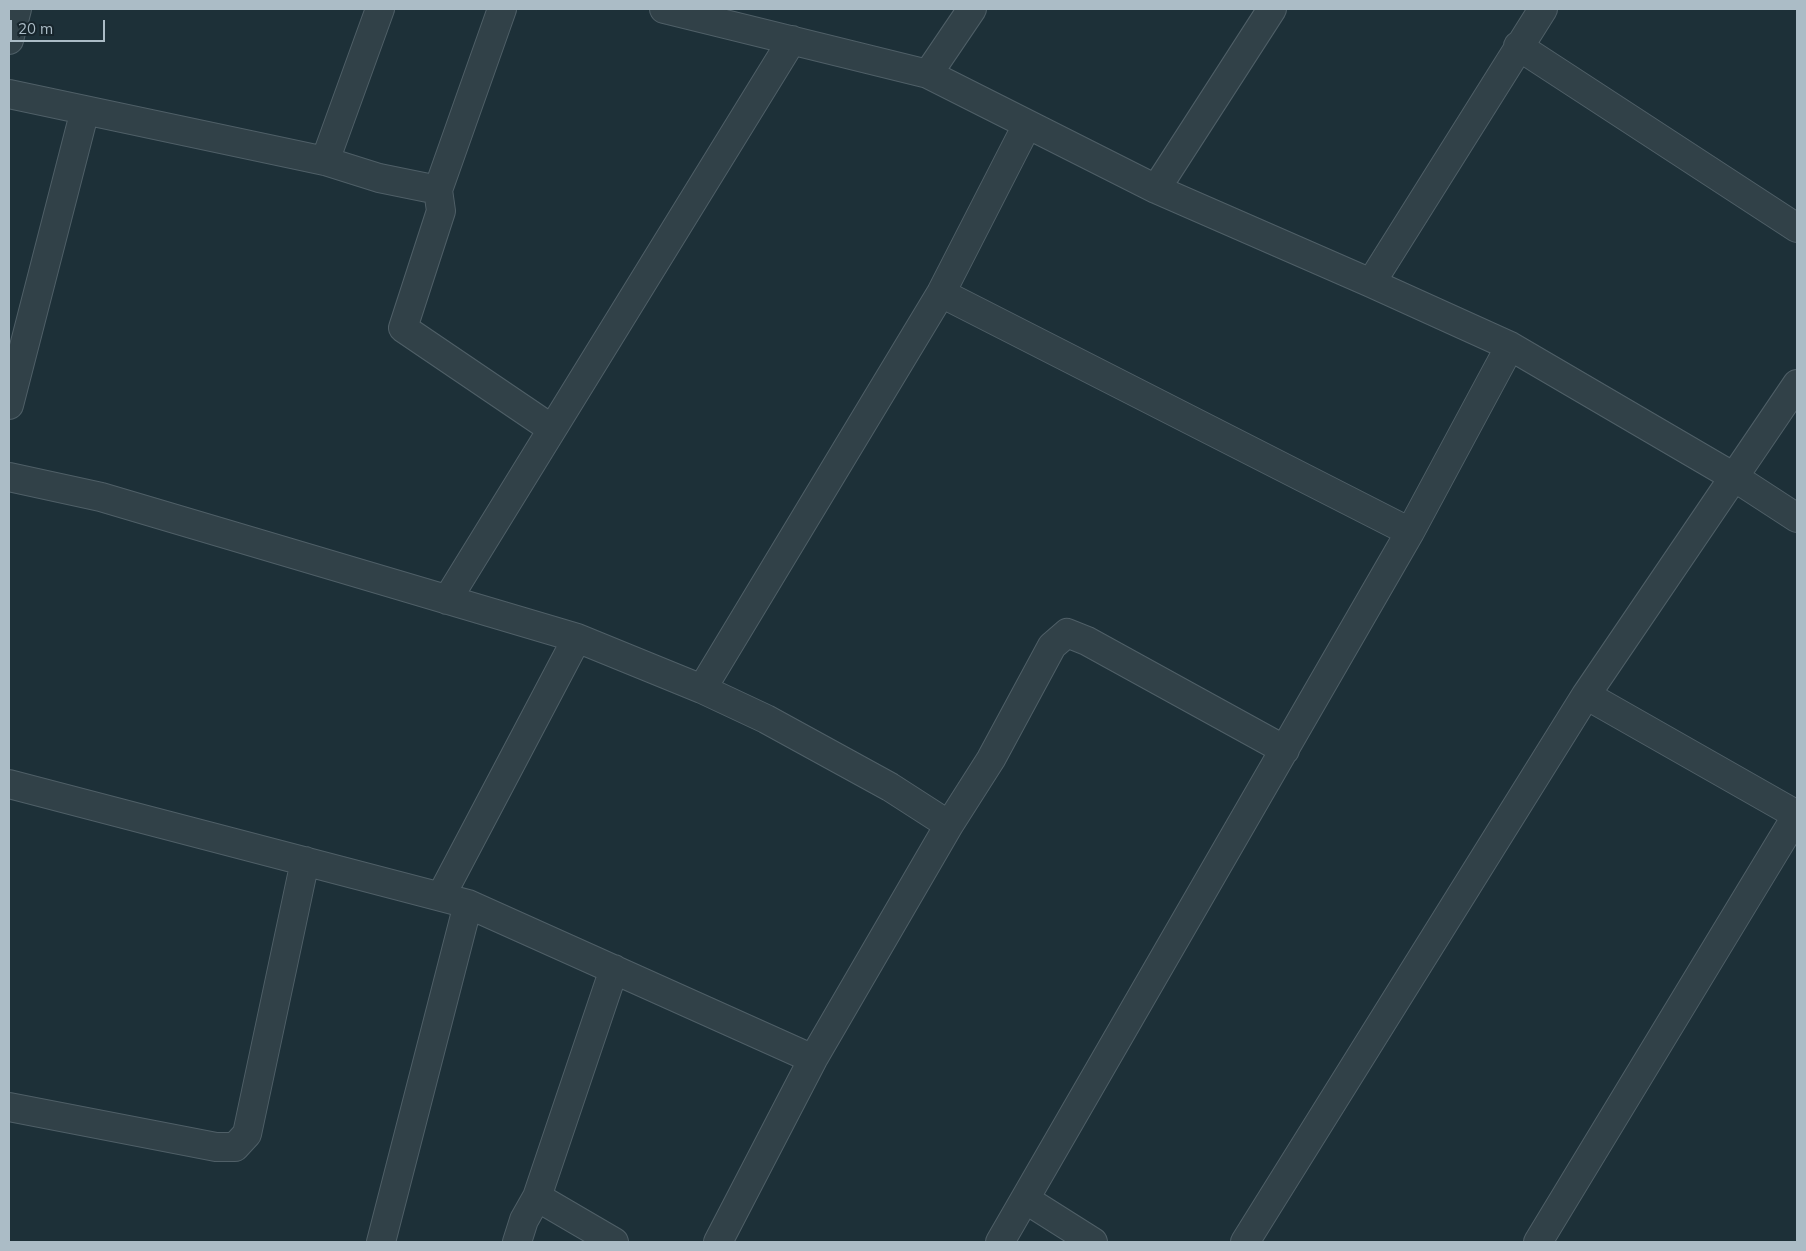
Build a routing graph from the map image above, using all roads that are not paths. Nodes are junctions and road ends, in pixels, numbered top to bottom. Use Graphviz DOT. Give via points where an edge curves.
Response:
graph roads {
  1 [pos="17,9"];
  2 [pos="380,9"];
  3 [pos="502,9"];
  4 [pos="664,9"];
  5 [pos="972,9"];
  6 [pos="1272,9"];
  7 [pos="1543,9"];
  8 [pos="9,40"];
  9 [pos="792,40"];
  10 [pos="1518,46"];
  11 [pos="928,74"];
  12 [pos="9,94"];
  13 [pos="84,110"];
  14 [pos="1027,124"];
  15 [pos="325,161"];
  16 [pos="438,190"];
  17 [pos="1156,190"];
  18 [pos="1797,228"];
  19 [pos="1371,282"];
  20 [pos="941,292"];
  21 [pos="1510,346"];
  22 [pos="1797,384"];
  23 [pos="9,405"];
  24 [pos="552,429"];
  25 [pos="9,477"];
  26 [pos="1734,477"];
  27 [pos="1797,518"];
  28 [pos="1410,532"];
  29 [pos="447,600"];
  30 [pos="577,638"];
  31 [pos="702,689"];
  32 [pos="1586,695"];
  33 [pos="1285,750"];
  34 [pos="9,784"];
  35 [pos="1797,815"];
  36 [pos="949,825"];
  37 [pos="305,861"];
  38 [pos="441,896"];
  39 [pos="468,904"];
  40 [pos="614,969"];
  41 [pos="813,1060"];
  42 [pos="9,1107"];
  43 [pos="537,1196"];
  44 [pos="1026,1199"];
  45 [pos="381,1242"];
  46 [pos="517,1242"];
  47 [pos="614,1242"];
  48 [pos="718,1242"];
  49 [pos="1000,1242"];
  50 [pos="1093,1242"];
  51 [pos="1245,1242"];
  52 [pos="1538,1242"];
  1 -- 8 [label="street"];
  2 -- 15 [label="street"];
  3 -- 16 [label="street"];
  4 -- 9 [label="street"];
  5 -- 11 [label="street"];
  6 -- 17 [label="street"];
  7 -- 10 [label="street"];
  9 -- 11 [label="street"];
  9 -- 24 [label="street"];
  10 -- 18 [label="street"];
  10 -- 19 [label="street"];
  11 -- 14 [label="street"];
  12 -- 13 [label="street"];
  13 -- 15 [label="street"];
  13 -- 23 [label="street"];
  14 -- 17 [label="street"];
  14 -- 20 [label="street"];
  15 -- 16 [label="street" via="379,178"];
  16 -- 24 [label="street" via="441,211 402,328"];
  17 -- 19 [label="street"];
  19 -- 21 [label="street"];
  20 -- 28 [label="street"];
  20 -- 31 [label="street"];
  21 -- 26 [label="street"];
  21 -- 28 [label="street"];
  22 -- 26 [label="street"];
  24 -- 29 [label="street"];
  25 -- 29 [label="street" via="101,496"];
  26 -- 27 [label="street"];
  26 -- 32 [label="street"];
  28 -- 33 [label="street"];
  29 -- 30 [label="street"];
  30 -- 31 [label="street"];
  30 -- 38 [label="street"];
  31 -- 36 [label="street" via="828,752"];
  32 -- 35 [label="street"];
  32 -- 51 [label="street"];
  33 -- 36 [label="street" via="1067,633 1052,646 991,759"];
  33 -- 44 [label="street"];
  34 -- 37 [label="street"];
  35 -- 52 [label="street"];
  36 -- 41 [label="street"];
  37 -- 38 [label="street"];
  37 -- 42 [label="street" via="247,1134 235,1147 216,1147"];
  38 -- 39 [label="street"];
  39 -- 40 [label="street"];
  39 -- 45 [label="street"];
  40 -- 41 [label="street"];
  40 -- 43 [label="street"];
  41 -- 48 [label="street"];
  43 -- 46 [label="street"];
  43 -- 47 [label="street"];
  44 -- 49 [label="street"];
  44 -- 50 [label="street"];
}
